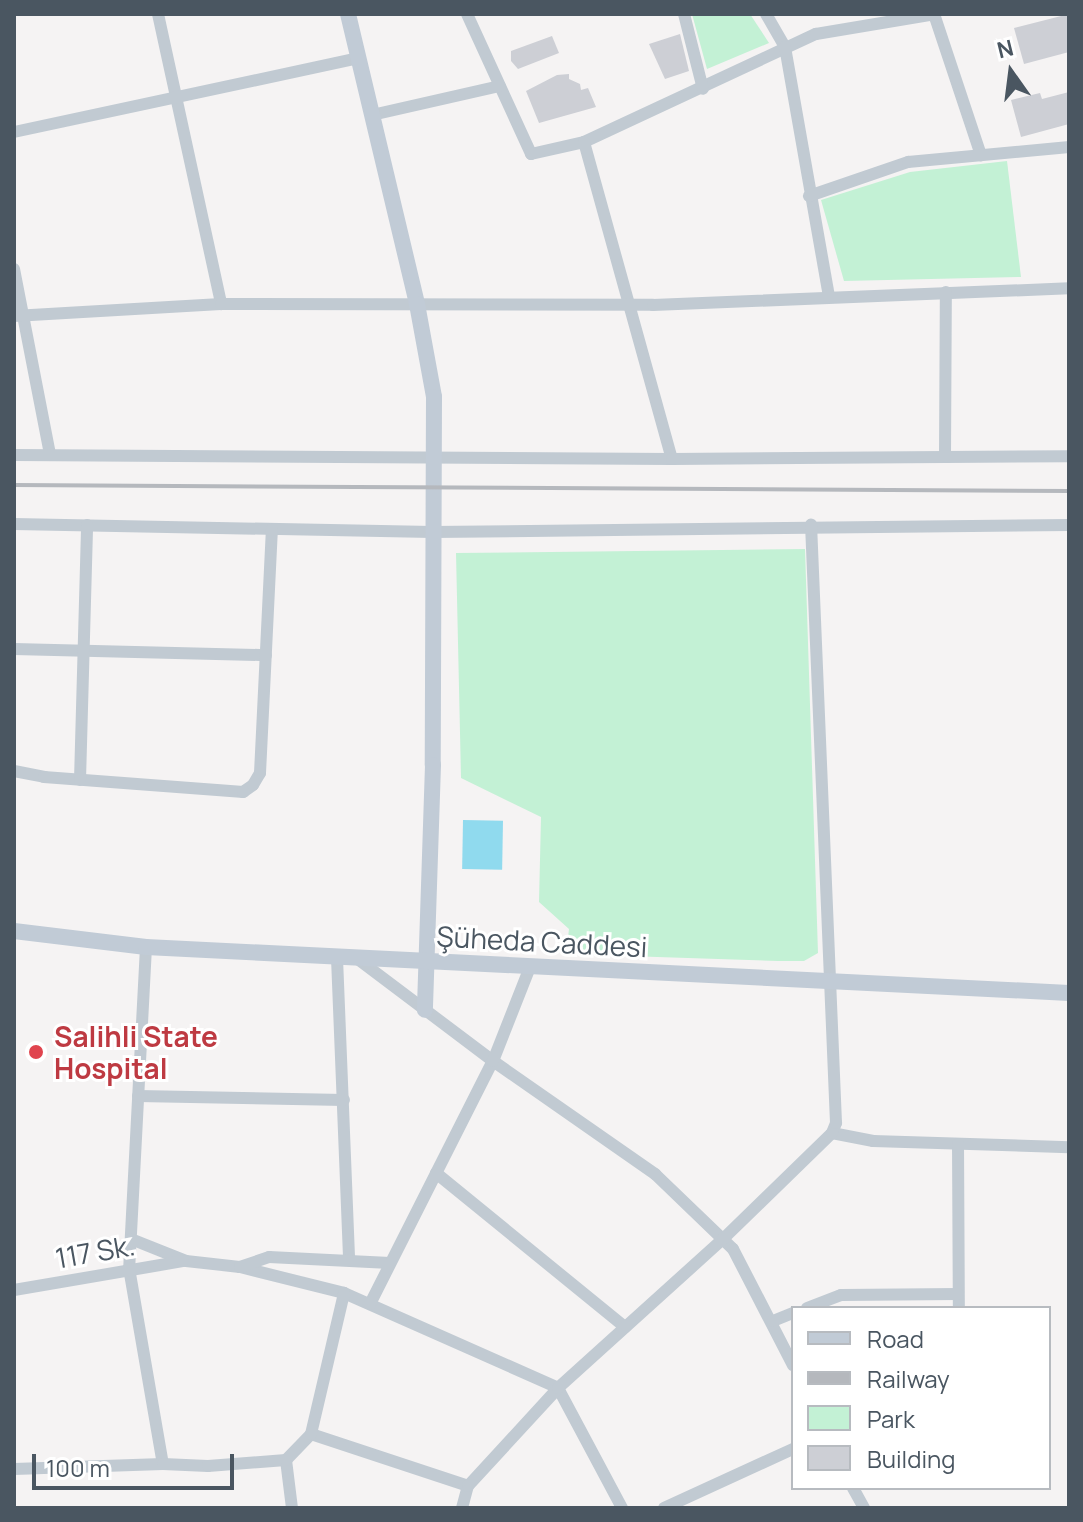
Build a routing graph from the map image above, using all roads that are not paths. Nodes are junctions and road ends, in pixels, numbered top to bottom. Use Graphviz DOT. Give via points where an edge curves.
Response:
graph roads {
  1 [pos="158,14"];
  2 [pos="348,14"];
  3 [pos="467,14"];
  4 [pos="684,14"];
  5 [pos="766,14"];
  6 [pos="934,14"];
  7 [pos="785,47"];
  8 [pos="358,58"];
  9 [pos="500,86"];
  10 [pos="703,89"];
  11 [pos="174,97"];
  12 [pos="372,115"];
  13 [pos="14,132"];
  14 [pos="584,142"];
  15 [pos="1069,147"];
  16 [pos="981,155"];
  17 [pos="809,196"];
  18 [pos="14,269"];
  19 [pos="1069,288"];
  20 [pos="946,292"];
  21 [pos="829,297"];
  22 [pos="221,304"];
  23 [pos="417,304"];
  24 [pos="631,305"];
  25 [pos="19,316"];
  26 [pos="14,455"];
  27 [pos="50,455"];
  28 [pos="945,456"];
  29 [pos="1069,456"];
  30 [pos="434,458"];
  31 [pos="672,459"];
  32 [pos="14,524"];
  33 [pos="87,525"];
  34 [pos="811,525"];
  35 [pos="1069,525"];
  36 [pos="272,529"];
  37 [pos="432,532"];
  38 [pos="14,649"];
  39 [pos="84,649"];
  40 [pos="266,655"];
  41 [pos="14,771"];
  42 [pos="80,780"];
  43 [pos="14,931"];
  44 [pos="146,947"];
  45 [pos="337,958"];
  46 [pos="359,960"];
  47 [pos="425,962"];
  48 [pos="530,967"];
  49 [pos="830,981"];
  50 [pos="1069,993"];
  51 [pos="425,1010"];
  52 [pos="493,1061"];
  53 [pos="138,1096"];
  54 [pos="344,1100"];
  55 [pos="832,1133"];
  56 [pos="958,1144"];
  57 [pos="1069,1147"];
  58 [pos="436,1173"];
  59 [pos="131,1239"];
  60 [pos="723,1239"];
  61 [pos="349,1260"];
  62 [pos="186,1261"];
  63 [pos="390,1263"];
  64 [pos="240,1267"];
  65 [pos="129,1268"];
  66 [pos="14,1290"];
  67 [pos="344,1293"];
  68 [pos="958,1294"];
  69 [pos="370,1304"];
  70 [pos="812,1306"];
  71 [pos="959,1306"];
  72 [pos="791,1314"];
  73 [pos="773,1321"];
  74 [pos="625,1327"];
  75 [pos="791,1361"];
  76 [pos="558,1388"];
  77 [pos="311,1434"];
  78 [pos="791,1450"];
  79 [pos="286,1460"];
  80 [pos="163,1464"];
  81 [pos="14,1469"];
  82 [pos="468,1486"];
  83 [pos="854,1490"];
  84 [pos="292,1508"];
  85 [pos="462,1508"];
  86 [pos="622,1508"];
  87 [pos="664,1508"];
  88 [pos="864,1508"];
  1 -- 11 [label="street"];
  2 -- 8 [label="main road"];
  3 -- 9 [label="street"];
  4 -- 10 [label="street"];
  5 -- 7 [label="street"];
  6 -- 7 [label="street" via="816,34"];
  6 -- 16 [label="street"];
  7 -- 10 [label="street"];
  7 -- 17 [label="street"];
  8 -- 11 [label="street"];
  8 -- 12 [label="main road"];
  9 -- 12 [label="street"];
  9 -- 14 [label="street" via="531,154"];
  10 -- 14 [label="street"];
  11 -- 13 [label="street"];
  11 -- 22 [label="street"];
  12 -- 23 [label="main road"];
  14 -- 24 [label="street"];
  15 -- 16 [label="street"];
  16 -- 17 [label="street" via="908,162"];
  17 -- 21 [label="street"];
  18 -- 25 [label="street"];
  19 -- 20 [label="street"];
  20 -- 21 [label="street"];
  20 -- 28 [label="street"];
  21 -- 24 [label="street"];
  22 -- 23 [label="street"];
  22 -- 25 [label="street"];
  23 -- 24 [label="street"];
  23 -- 30 [label="main road" via="434,397"];
  24 -- 31 [label="street"];
  25 -- 27 [label="street"];
  26 -- 27 [label="street"];
  27 -- 30 [label="street"];
  28 -- 29 [label="street"];
  28 -- 31 [label="street"];
  30 -- 31 [label="street"];
  30 -- 37 [label="main road"];
  32 -- 33 [label="street"];
  33 -- 36 [label="street"];
  33 -- 39 [label="street"];
  34 -- 35 [label="street"];
  34 -- 37 [label="street"];
  34 -- 49 [label="street"];
  36 -- 37 [label="street"];
  36 -- 40 [label="street"];
  37 -- 47 [label="main road" via="433,765"];
  38 -- 39 [label="street"];
  39 -- 40 [label="street"];
  39 -- 42 [label="street"];
  40 -- 42 [label="street" via="260,773 243,792"];
  41 -- 42 [label="street"];
  43 -- 44 [label="main road, Şüheda Caddesi"];
  44 -- 45 [label="main road, Şüheda Caddesi"];
  44 -- 53 [label="street"];
  45 -- 46 [label="main road, Şüheda Caddesi"];
  45 -- 54 [label="street"];
  46 -- 47 [label="main road, Şüheda Caddesi"];
  46 -- 51 [label="street"];
  47 -- 48 [label="main road, Şüheda Caddesi"];
  47 -- 51 [label="main road"];
  48 -- 49 [label="main road, Şüheda Caddesi"];
  48 -- 52 [label="street"];
  49 -- 50 [label="main road, Şüheda Caddesi"];
  49 -- 55 [label="street" via="836,1123"];
  51 -- 52 [label="street"];
  52 -- 58 [label="street"];
  52 -- 60 [label="street" via="655,1174"];
  53 -- 54 [label="street"];
  53 -- 59 [label="street"];
  54 -- 61 [label="street"];
  55 -- 56 [label="street" via="873,1141"];
  55 -- 60 [label="street"];
  56 -- 57 [label="street"];
  56 -- 68 [label="street"];
  58 -- 63 [label="street"];
  58 -- 74 [label="street"];
  59 -- 62 [label="street"];
  59 -- 65 [label="street"];
  60 -- 73 [label="street"];
  60 -- 74 [label="street"];
  61 -- 63 [label="street"];
  61 -- 64 [label="street" via="269,1257"];
  62 -- 64 [label="street"];
  62 -- 65 [label="street, 117 Sk."];
  63 -- 69 [label="street"];
  64 -- 67 [label="street"];
  65 -- 66 [label="street, 117 Sk."];
  65 -- 80 [label="street"];
  67 -- 69 [label="street"];
  67 -- 77 [label="street"];
  68 -- 70 [label="street" via="841,1295"];
  68 -- 71 [label="street"];
  69 -- 76 [label="street"];
  72 -- 73 [label="street"];
  73 -- 75 [label="street"];
  74 -- 76 [label="street"];
  76 -- 82 [label="street"];
  76 -- 86 [label="street"];
  77 -- 79 [label="street"];
  77 -- 82 [label="street"];
  78 -- 87 [label="street"];
  79 -- 80 [label="street"];
  79 -- 84 [label="street"];
  80 -- 81 [label="street"];
  82 -- 85 [label="street"];
  83 -- 88 [label="street"];
}
